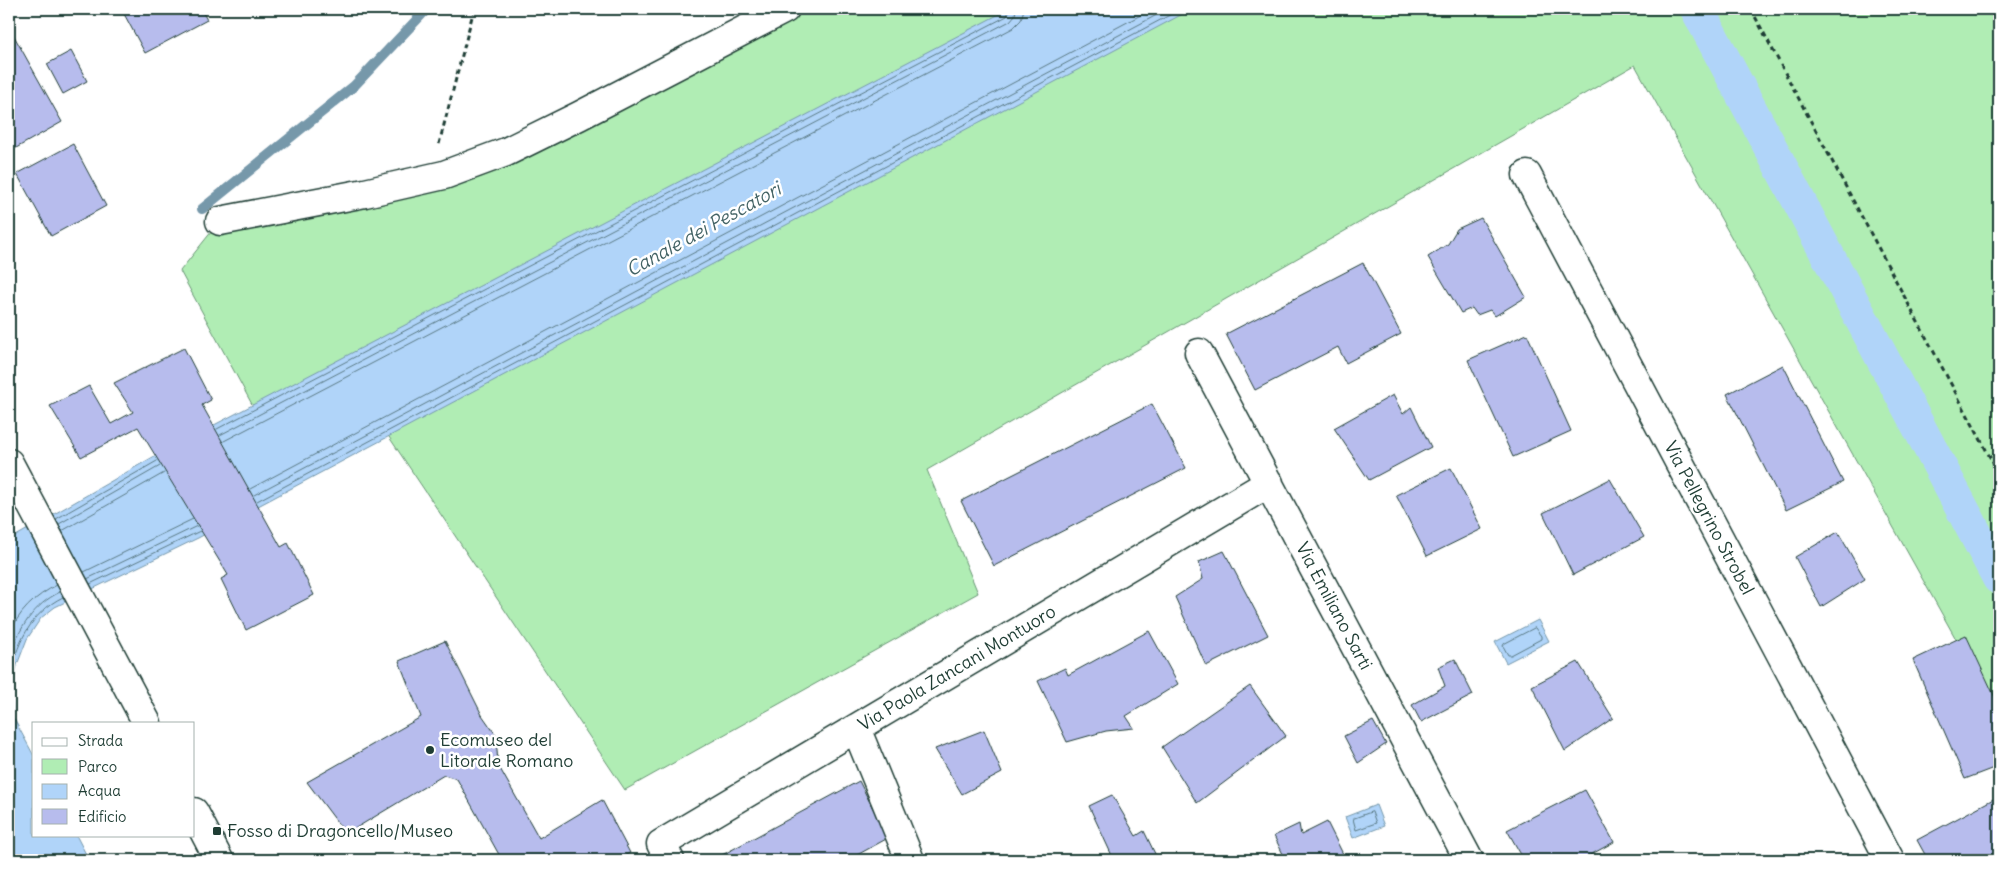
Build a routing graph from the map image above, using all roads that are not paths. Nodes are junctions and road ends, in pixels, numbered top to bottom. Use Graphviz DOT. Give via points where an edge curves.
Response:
graph roads {
  1 [pos="774,14"];
  2 [pos="1527,175"];
  3 [pos="220,221"];
  4 [pos="1198,353"];
  5 [pos="9,463"];
  6 [pos="1269,483"];
  7 [pos="146,722"];
  8 [pos="856,728"];
  9 [pos="195,814"];
  10 [pos="903,858"];
  11 [pos="219,860"];
  12 [pos="670,860"];
  13 [pos="1469,860"];
  14 [pos="1890,860"];
  1 -- 3 [label="street" via="506,152 444,175"];
  2 -- 14 [label="street, Via Pellegrino Strobel"];
  4 -- 6 [label="street, Via Emiliano Sarti"];
  5 -- 7 [label="street"];
  6 -- 8 [label="street, Via Paola Zancani Montuoro"];
  6 -- 13 [label="street, Via Emiliano Sarti"];
  8 -- 10 [label="street"];
  8 -- 12 [label="street, Via Paola Zancani Montuoro" via="661,844"];
  9 -- 11 [label="street"];
}
